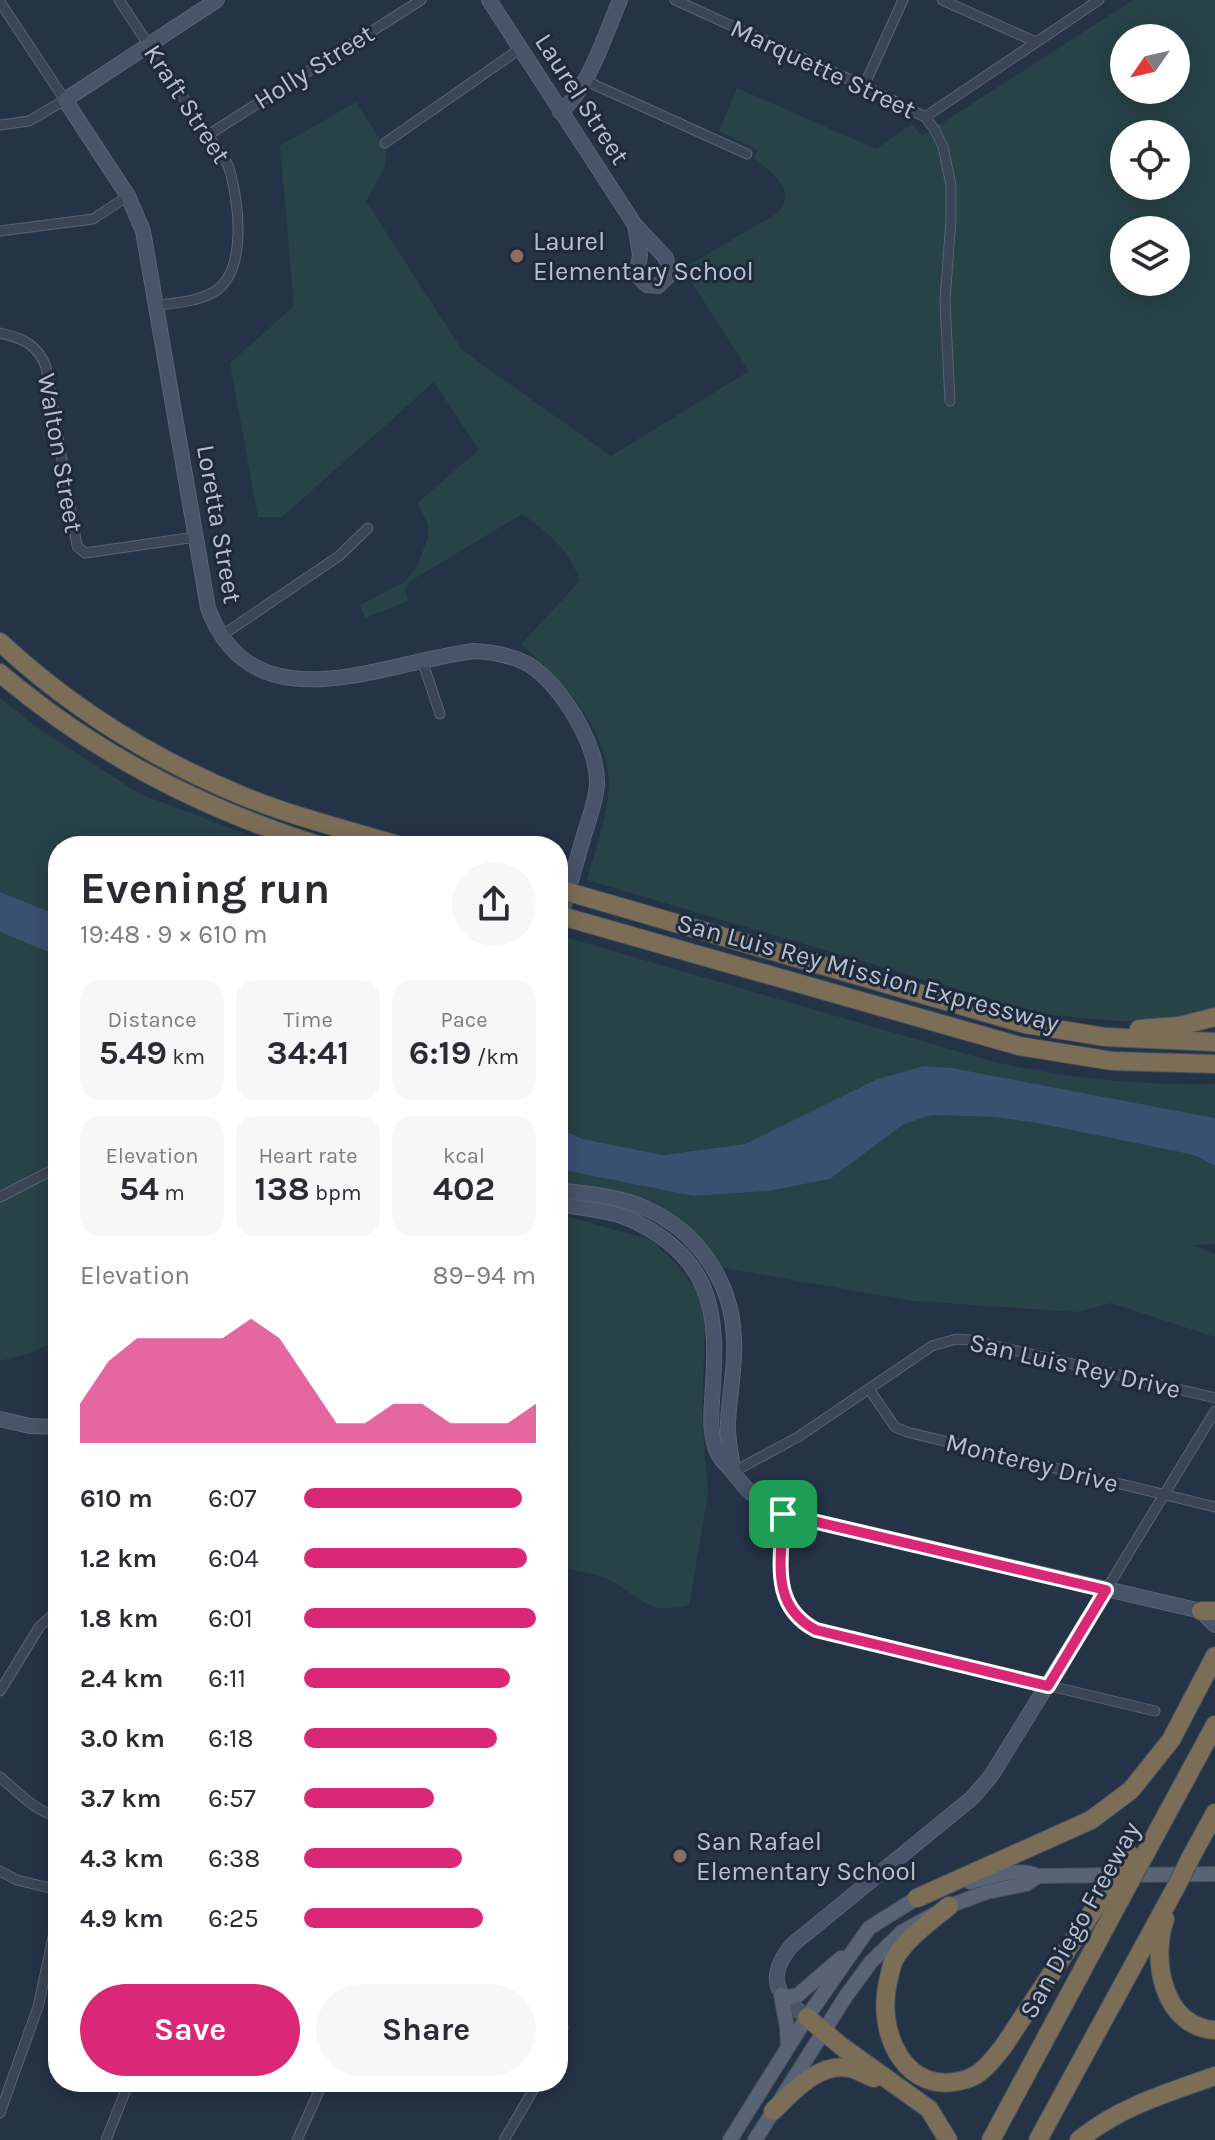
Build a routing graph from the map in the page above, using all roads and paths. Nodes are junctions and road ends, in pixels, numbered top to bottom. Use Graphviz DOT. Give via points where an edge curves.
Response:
graph roads {
  1 [pos="119,0"];
  2 [pos="217,0"];
  3 [pos="421,0"];
  4 [pos="489,0"];
  5 [pos="620,0"];
  6 [pos="675,0"];
  7 [pos="903,0"];
  8 [pos="942,0"];
  9 [pos="1099,0"];
  10 [pos="0,2"];
  11 [pos="1036,42"];
  12 [pos="149,45"];
  13 [pos="521,48"];
  14 [pos="584,80"];
  15 [pos="864,86"];
  16 [pos="65,100"];
  17 [pos="563,117"];
  18 [pos="925,117"];
  19 [pos="0,125"];
  20 [pos="208,135"];
  21 [pos="385,143"];
  22 [pos="747,154"];
  23 [pos="128,196"];
  24 [pos="635,225"];
  25 [pos="0,231"];
  26 [pos="157,305"];
  27 [pos="0,333"];
  28 [pos="950,401"];
  29 [pos="368,528"];
  30 [pos="196,537"];
  31 [pos="221,636"];
  32 [pos="0,642"];
  33 [pos="422,660"];
  34 [pos="0,673"];
  35 [pos="440,714"];
  36 [pos="289,836"];
  37 [pos="368,836"];
  38 [pos="568,875"];
  39 [pos="568,892"];
  40 [pos="568,918"];
  41 [pos="1215,1017"];
  42 [pos="1025,1024"];
  43 [pos="1215,1042"];
  44 [pos="1215,1064"];
  45 [pos="48,1172"];
  46 [pos="568,1191"];
  47 [pos="0,1197"];
  48 [pos="568,1206"];
  49 [pos="869,1389"];
  50 [pos="1215,1398"];
  51 [pos="1215,1411"];
  52 [pos="0,1419"];
  53 [pos="48,1427"];
  54 [pos="733,1472"];
  55 [pos="1164,1495"];
  56 [pos="1215,1507"];
  57 [pos="783,1514"];
  58 [pos="1106,1590"];
  59 [pos="1208,1611"];
  60 [pos="48,1619"];
  61 [pos="1215,1625"];
  62 [pos="1215,1656"];
  63 [pos="1048,1686"];
  64 [pos="0,1691"];
  65 [pos="1155,1711"];
  66 [pos="1215,1725"];
  67 [pos="0,1777"];
  68 [pos="1215,1813"];
  69 [pos="48,1814"];
  70 [pos="0,1871"];
  71 [pos="1215,1874"];
  72 [pos="1038,1876"];
  73 [pos="1120,1885"];
  74 [pos="1176,1887"];
  75 [pos="48,1888"];
  76 [pos="917,1898"];
  77 [pos="949,1906"];
  78 [pos="854,1948"];
  79 [pos="48,1960"];
  80 [pos="781,1995"];
  81 [pos="807,2017"];
  82 [pos="1215,2030"];
  83 [pos="823,2032"];
  84 [pos="788,2050"];
  85 [pos="1215,2076"];
  86 [pos="902,2089"];
  87 [pos="125,2092"];
  88 [pos="319,2092"];
  89 [pos="532,2092"];
  90 [pos="773,2111"];
  91 [pos="0,2113"];
  92 [pos="106,2140"];
  93 [pos="297,2140"];
  94 [pos="504,2140"];
  95 [pos="730,2140"];
  96 [pos="755,2140"];
  97 [pos="948,2140"];
  98 [pos="991,2140"];
  99 [pos="1038,2140"];
  100 [pos="1079,2140"];
  1 -- 12 [label="street, Kraft Street"];
  2 -- 12 [label="street"];
  3 -- 20 [label="street, Holly Street"];
  4 -- 13 [label="street, Laurel Street"];
  5 -- 14 [label="street"];
  6 -- 15 [label="street, Marquette Street"];
  7 -- 15 [label="street"];
  8 -- 11 [label="street"];
  9 -- 11 [label="street"];
  10 -- 16 [label="street, Loretta Street"];
  11 -- 18 [label="street"];
  12 -- 16 [label="street"];
  12 -- 20 [label="street, Kraft Street"];
  13 -- 17 [label="street, Laurel Street"];
  13 -- 21 [label="street"];
  14 -- 17 [label="street" via="576,114"];
  14 -- 22 [label="street"];
  15 -- 18 [label="street, Marquette Street"];
  16 -- 19 [label="street" via="29,121"];
  16 -- 23 [label="street, Loretta Street"];
  17 -- 24 [label="street, Laurel Street"];
  18 -- 28 [label="street, Marquette Street" via="943,147 951,185 945,301"];
  20 -- 26 [label="street, Kraft Street" via="235,185 235,268 212,293"];
  23 -- 25 [label="street" via="93,219"];
  23 -- 26 [label="street, Loretta Street" via="143,231"];
  26 -- 30 [label="street, Loretta Street"];
  27 -- 30 [label="street, Walton Street" via="24,339 42,356 81,551"];
  29 -- 31 [label="street" via="339,556"];
  30 -- 31 [label="street, Loretta Street" via="208,608"];
  31 -- 33 [label="street, Loretta Street" via="250,664 303,681"];
  32 -- 37 [label="highway" via="94,718 200,777"];
  33 -- 35 [label="street"];
  33 -- 38 [label="street, Loretta Street" via="474,651 514,658 539,672 572,715 589,742 597,785"];
  34 -- 36 [label="highway" via="133,768"];
  39 -- 42 [label="highway, San Luis Rey Mission Expressway"];
  40 -- 44 [label="highway, San Luis Rey Mission Expressway" via="1019,1046 1112,1061"];
  41 -- 42 [label="highway" via="1150,1029"];
  42 -- 43 [label="highway" via="1105,1037"];
  45 -- 47 [label="street"];
  46 -- 54 [label="street" via="645,1208 678,1227 715,1269 734,1331 728,1427"];
  48 -- 54 [label="street" via="633,1220 681,1252 698,1275 707,1293 716,1342 713,1439 718,1455"];
  49 -- 50 [label="street, San Luis Rey Drive" via="932,1346 956,1339"];
  49 -- 54 [label="street, San Luis Rey Drive"];
  49 -- 55 [label="street, Monterey Drive" via="895,1427 907,1432"];
  51 -- 55 [label="street"];
  52 -- 53 [label="street"];
  54 -- 57 [label="street" via="756,1499"];
  55 -- 56 [label="street, Monterey Drive"];
  55 -- 58 [label="street"];
  57 -- 58 [label="street"];
  57 -- 63 [label="street" via="781,1589 790,1610 807,1625"];
  58 -- 59 [label="street"];
  58 -- 63 [label="street"];
  59 -- 61 [label="street"];
  60 -- 64 [label="street"];
  62 -- 76 [label="highway" via="1171,1740 1131,1790 1091,1820"];
  63 -- 65 [label="street"];
  63 -- 80 [label="street" via="972,1798 792,1945 779,1965"];
  66 -- 73 [label="highway, San Diego Freeway, bridge"];
  67 -- 69 [label="street"];
  68 -- 74 [label="highway, bridge"];
  70 -- 75 [label="street"];
  71 -- 72 [label="main road"];
  72 -- 76 [label="main road" via="1028,1872 985,1877"];
  72 -- 77 [label="main road"];
  73 -- 77 [label="highway" via="985,2069 969,2079 946,2082 914,2073 902,2060 888,2034 884,1998 894,1960"];
  73 -- 98 [label="highway, San Diego Freeway"];
  74 -- 82 [label="highway" via="1160,1932 1164,1991 1182,2017"];
  74 -- 99 [label="highway"];
  76 -- 78 [label="main road" via="869,1928"];
  77 -- 83 [label="main road" via="902,1932 871,1962"];
  78 -- 80 [label="main road" via="798,1995"];
  78 -- 81 [label="main road"];
  79 -- 91 [label="street" via="38,2007"];
  80 -- 81 [label="street"];
  80 -- 84 [label="main road"];
  81 -- 83 [label="highway"];
  81 -- 84 [label="main road"];
  83 -- 86 [label="highway"];
  83 -- 90 [label="main road"];
  84 -- 95 [label="main road"];
  85 -- 100 [label="highway" via="1129,2108"];
  86 -- 90 [label="highway" via="849,2068 834,2068 816,2073"];
  86 -- 97 [label="highway" via="929,2109"];
  87 -- 92 [label="street"];
  88 -- 93 [label="street"];
  89 -- 94 [label="street"];
  90 -- 96 [label="main road"];
}
